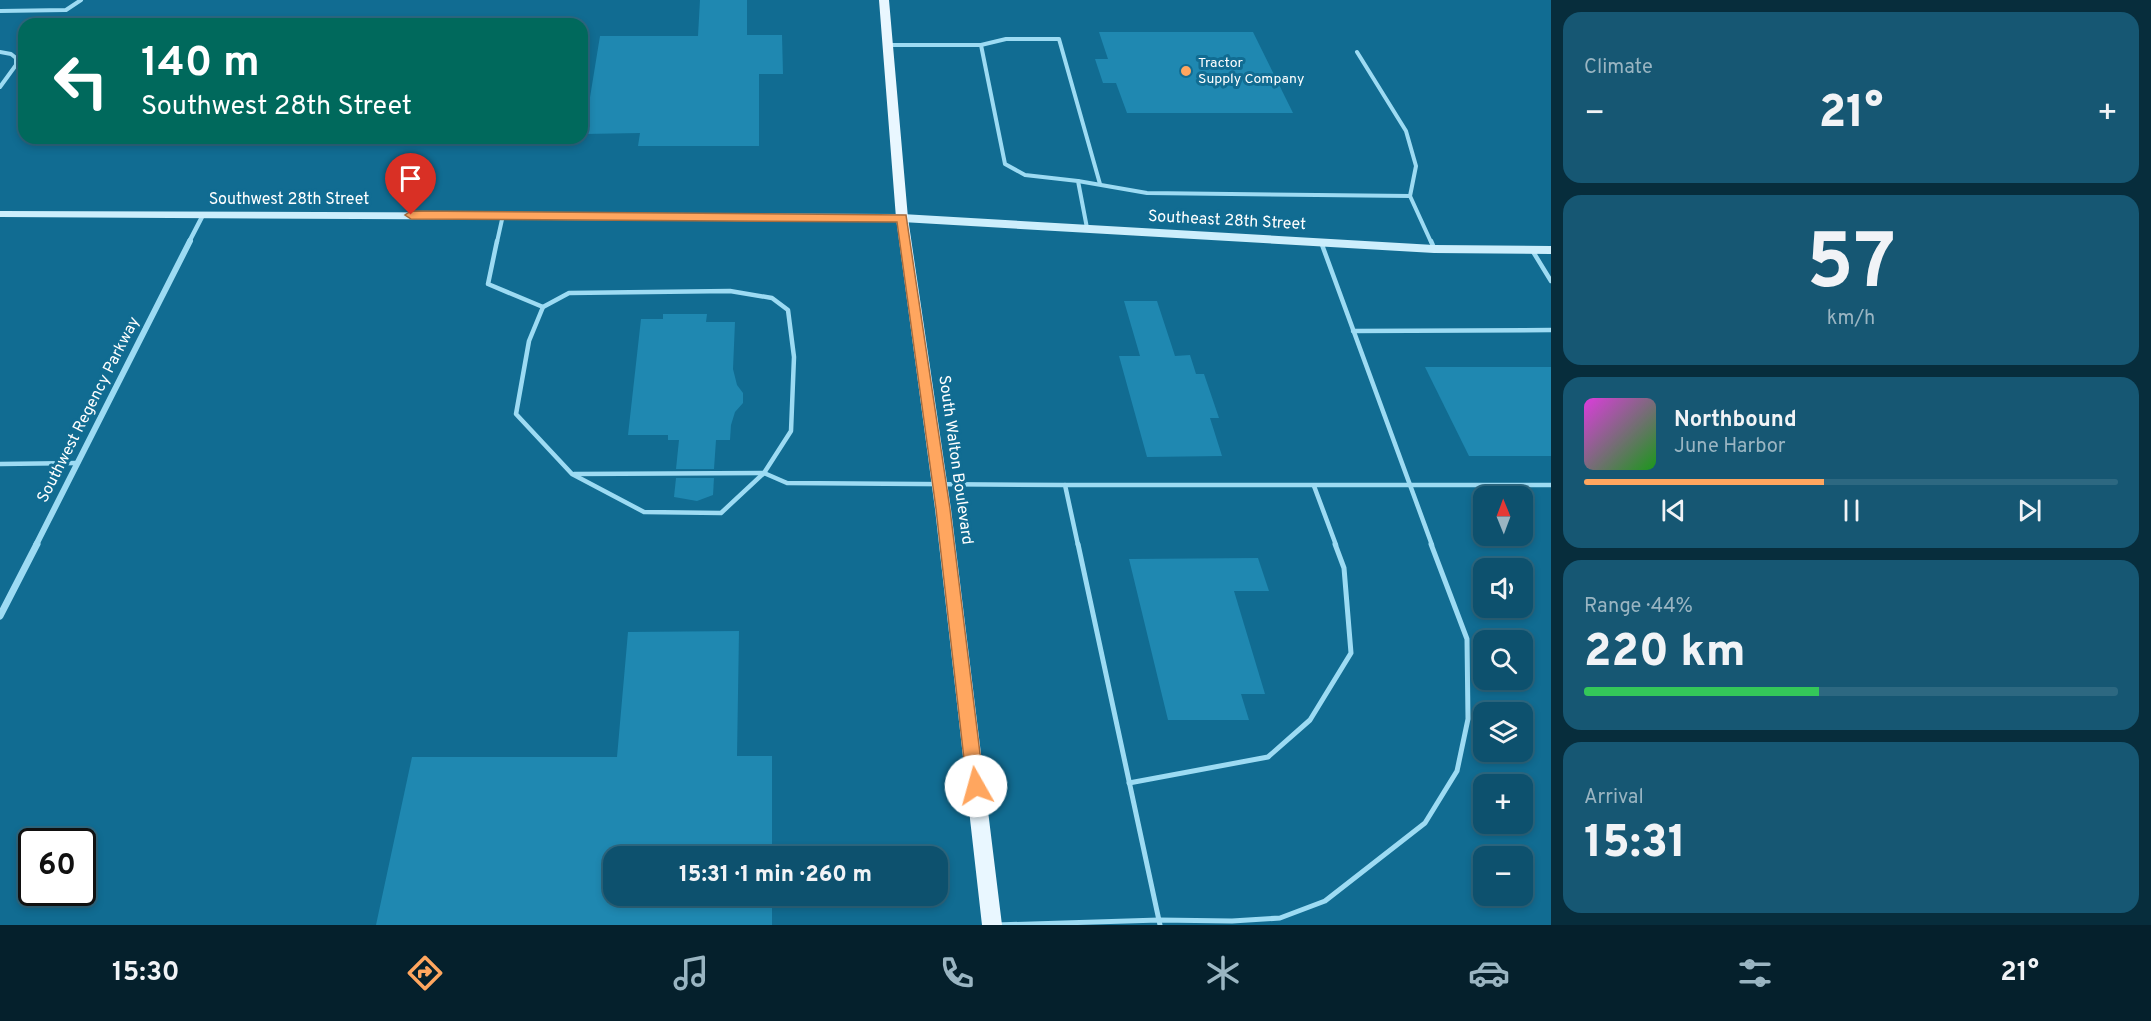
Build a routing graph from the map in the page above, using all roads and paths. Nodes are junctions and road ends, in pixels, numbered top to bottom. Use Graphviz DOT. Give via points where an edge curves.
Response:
graph roads {
  1 [pos="81,0"];
  2 [pos="884,0"];
  3 [pos="0,11"];
  4 [pos="889,45"];
  5 [pos="981,45"];
  6 [pos="0,52"];
  7 [pos="1358,52"];
  8 [pos="0,87"];
  9 [pos="1078,181"];
  10 [pos="1100,184"];
  11 [pos="1410,196"];
  12 [pos="0,214"];
  13 [pos="203,215"];
  14 [pos="503,215"];
  15 [pos="902,218"];
  16 [pos="1088,228"];
  17 [pos="1321,242"];
  18 [pos="1434,249"];
  19 [pos="1531,249"];
  20 [pos="1551,250"];
  21 [pos="1551,281"];
  22 [pos="543,307"];
  23 [pos="1551,330"];
  24 [pos="1353,331"];
  25 [pos="78,463"];
  26 [pos="0,464"];
  27 [pos="764,473"];
  28 [pos="572,474"];
  29 [pos="939,484"];
  30 [pos="1065,485"];
  31 [pos="1551,485"];
  32 [pos="1314,486"];
  33 [pos="1409,486"];
  34 [pos="0,616"];
  35 [pos="1129,783"];
  36 [pos="1160,923"];
  37 [pos="994,925"];
  1 -- 3 [label="lane" via="66,10"];
  2 -- 4 [label="main road, South Walton Boulevard"];
  4 -- 5 [label="lane"];
  4 -- 15 [label="main road, South Walton Boulevard"];
  5 -- 9 [label="lane" via="1005,164 1025,175"];
  5 -- 10 [label="lane" via="1006,39 1059,39"];
  6 -- 8 [label="lane" via="16,58 16,65"];
  7 -- 11 [label="lane" via="1407,131 1416,166"];
  9 -- 10 [label="lane"];
  9 -- 16 [label="lane"];
  10 -- 11 [label="lane" via="1146,193"];
  11 -- 18 [label="lane"];
  12 -- 13 [label="street, Southwest 28th Street"];
  13 -- 14 [label="street, Southwest 28th Street"];
  13 -- 25 [label="street, Southwest Regency Parkway"];
  14 -- 15 [label="street, Southwest 28th Street"];
  14 -- 22 [label="lane" via="488,284"];
  15 -- 16 [label="street, Southeast 28th Street"];
  15 -- 29 [label="main road, South Walton Boulevard"];
  16 -- 17 [label="street, Southeast 28th Street"];
  17 -- 18 [label="street, Southeast 28th Street"];
  17 -- 24 [label="lane"];
  18 -- 19 [label="street, Southeast 28th Street"];
  19 -- 20 [label="street, Southeast 28th Street"];
  19 -- 21 [label="lane"];
  22 -- 27 [label="lane" via="569,293 730,291 772,298 789,310 794,357 791,431"];
  22 -- 28 [label="lane" via="529,341 516,414"];
  23 -- 24 [label="lane"];
  24 -- 33 [label="lane"];
  25 -- 26 [label="lane"];
  25 -- 34 [label="street, Southwest Regency Parkway"];
  27 -- 28 [label="lane"];
  27 -- 28 [label="lane" via="721,513 644,512"];
  27 -- 29 [label="lane" via="787,483"];
  29 -- 30 [label="lane"];
  29 -- 37 [label="main road, South Walton Boulevard"];
  30 -- 32 [label="lane"];
  30 -- 35 [label="lane"];
  31 -- 33 [label="lane"];
  32 -- 33 [label="lane"];
  32 -- 35 [label="lane" via="1344,568 1351,653 1310,720 1268,757"];
  33 -- 36 [label="lane" via="1467,639 1468,719 1457,771 1425,824 1325,901 1280,918"];
  35 -- 36 [label="lane"];
  36 -- 37 [label="lane"];
}
